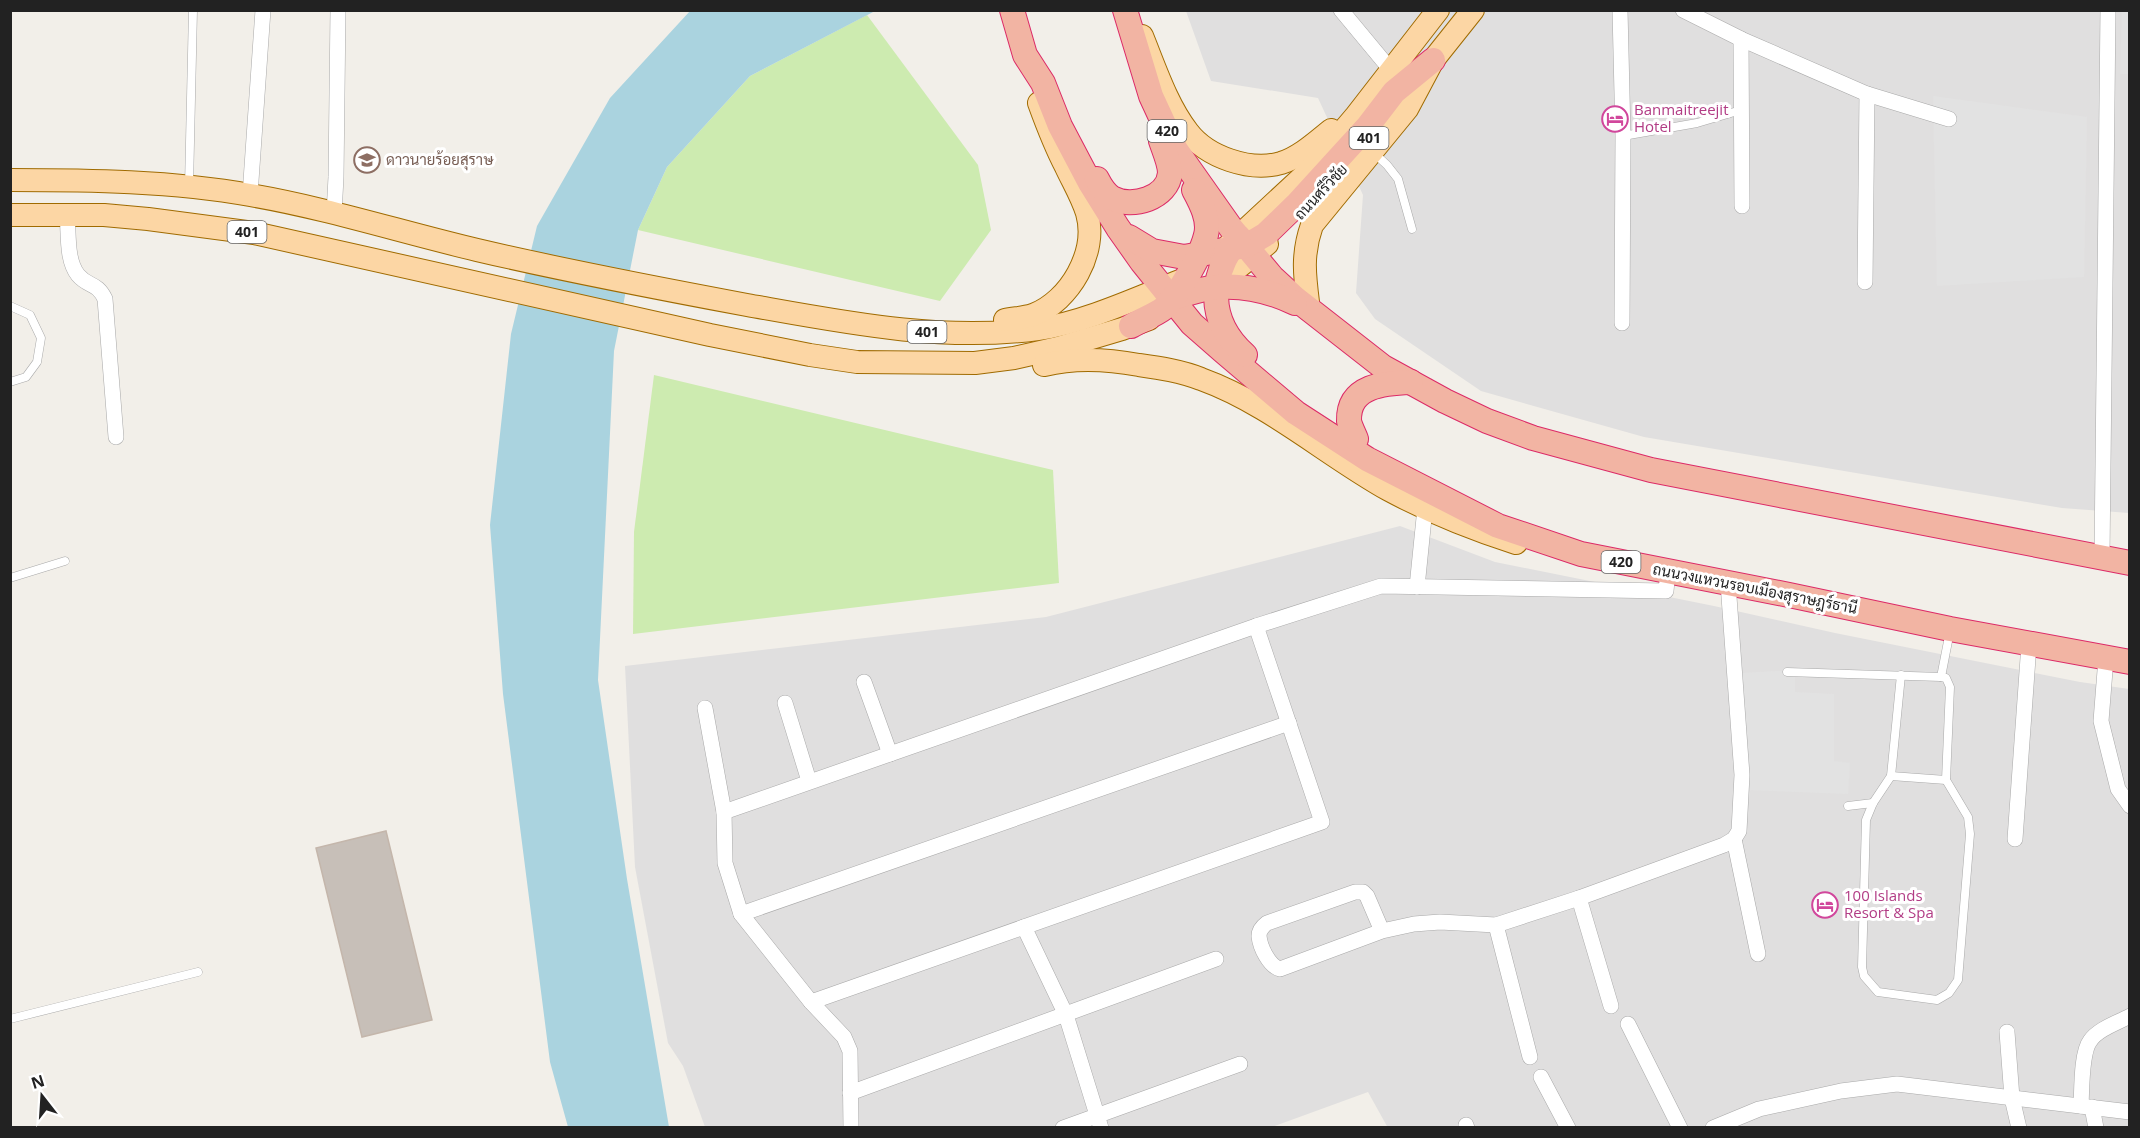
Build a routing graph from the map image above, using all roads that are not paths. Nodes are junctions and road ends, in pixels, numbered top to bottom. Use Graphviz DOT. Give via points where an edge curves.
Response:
graph roads {
  1 [pos="193,10"];
  2 [pos="262,10"];
  3 [pos="338,10"];
  4 [pos="1012,10"];
  5 [pos="1125,10"];
  6 [pos="1341,10"];
  7 [pos="1437,10"];
  8 [pos="1473,10"];
  9 [pos="1620,10"];
  10 [pos="1683,10"];
  11 [pos="2108,10"];
  12 [pos="1741,39"];
  13 [pos="1414,41"];
  14 [pos="1025,55"];
  15 [pos="1432,60"];
  16 [pos="1385,63"];
  17 [pos="1867,94"];
  18 [pos="1742,110"];
  19 [pos="1056,116"];
  20 [pos="1949,119"];
  21 [pos="1623,136"];
  22 [pos="1160,138"];
  23 [pos="1373,152"];
  24 [pos="10,180"];
  25 [pos="189,187"];
  26 [pos="250,195"];
  27 [pos="1742,206"];
  28 [pos="334,214"];
  29 [pos="10,215"];
  30 [pos="68,215"];
  31 [pos="1118,228"];
  32 [pos="1412,229"];
  33 [pos="1238,247"];
  34 [pos="1198,255"];
  35 [pos="1865,282"];
  36 [pos="1216,287"];
  37 [pos="1174,293"];
  38 [pos="10,306"];
  39 [pos="757,306"];
  40 [pos="1309,310"];
  41 [pos="1622,323"];
  42 [pos="1131,326"];
  43 [pos="857,362"];
  44 [pos="10,382"];
  45 [pos="1411,382"];
  46 [pos="116,436"];
  47 [pos="1356,439"];
  48 [pos="1425,508"];
  49 [pos="2102,557"];
  50 [pos="1602,558"];
  51 [pos="65,561"];
  52 [pos="2130,563"];
  53 [pos="1668,571"];
  54 [pos="10,578"];
  55 [pos="1728,583"];
  56 [pos="1417,587"];
  57 [pos="1256,626"];
  58 [pos="1950,629"];
  59 [pos="2029,644"];
  60 [pos="2106,658"];
  61 [pos="2130,662"];
  62 [pos="1787,672"];
  63 [pos="1901,675"];
  64 [pos="1941,676"];
  65 [pos="864,682"];
  66 [pos="785,703"];
  67 [pos="705,708"];
  68 [pos="1289,723"];
  69 [pos="890,754"];
  70 [pos="1891,776"];
  71 [pos="1946,780"];
  72 [pos="809,781"];
  73 [pos="1873,803"];
  74 [pos="1848,806"];
  75 [pos="2130,806"];
  76 [pos="724,812"];
  77 [pos="1734,839"];
  78 [pos="2015,839"];
  79 [pos="1579,898"];
  80 [pos="741,914"];
  81 [pos="1496,925"];
  82 [pos="1024,927"];
  83 [pos="1382,931"];
  84 [pos="1758,954"];
  85 [pos="1216,959"];
  86 [pos="198,972"];
  87 [pos="811,1002"];
  88 [pos="1611,1006"];
  89 [pos="1066,1015"];
  90 [pos="2130,1016"];
  91 [pos="11,1019"];
  92 [pos="1628,1024"];
  93 [pos="10,1028"];
  94 [pos="2007,1032"];
  95 [pos="1530,1057"];
  96 [pos="1240,1064"];
  97 [pos="1541,1077"];
  98 [pos="850,1093"];
  99 [pos="2012,1098"];
  100 [pos="2086,1107"];
  101 [pos="2130,1112"];
  102 [pos="1099,1122"];
  103 [pos="851,1128"];
  104 [pos="1063,1128"];
  105 [pos="1568,1128"];
  106 [pos="1680,1128"];
  107 [pos="1713,1128"];
  108 [pos="2019,1128"];
  109 [pos="2096,1128"];
  1 -- 25 [label="lane"];
  2 -- 26 [label="street"];
  3 -- 28 [label="street"];
  4 -- 14 [label="highway, 420"];
  5 -- 16 [label="main road" via="1138,26 1164,89 1188,133 1206,148 1250,165 1280,163 1310,147 1339,121"];
  5 -- 22 [label="highway" via="1121,28 1124,46 1137,89"];
  5 -- 33 [label="highway, 420" via="1151,96 1176,150"];
  6 -- 16 [label="street"];
  7 -- 13 [label="main road, ถนนศรีวิชัย / 401"];
  8 -- 15 [label="main road"];
  9 -- 21 [label="street"];
  10 -- 12 [label="street"];
  11 -- 49 [label="street"];
  12 -- 17 [label="street"];
  12 -- 18 [label="street"];
  13 -- 16 [label="main road"];
  13 -- 33 [label="main road, ถนนศรีวิชัย / 401" via="1309,171"];
  14 -- 19 [label="highway, 420" via="1043,83"];
  14 -- 39 [label="main road" via="1049,132 1087,214 1089,236 1084,258 1063,295 1032,315 961,324 927,324 839,309"];
  15 -- 23 [label="main road" via="1407,109"];
  15 -- 33 [label="highway" via="1394,92 1362,133 1266,234"];
  17 -- 20 [label="street"];
  17 -- 35 [label="street"];
  18 -- 21 [label="lane"];
  18 -- 27 [label="street"];
  19 -- 22 [label="highway" via="1112,198 1132,202 1160,193 1170,170"];
  19 -- 31 [label="highway, 420"];
  21 -- 41 [label="street"];
  22 -- 34 [label="highway" via="1205,212 1207,234"];
  23 -- 32 [label="lane" via="1398,179"];
  23 -- 40 [label="main road" via="1312,225 1305,246"];
  24 -- 25 [label="main road, 401"];
  25 -- 26 [label="main road, 401"];
  26 -- 28 [label="main road, 401"];
  28 -- 39 [label="main road, 401" via="476,249"];
  29 -- 30 [label="main road, 401"];
  30 -- 43 [label="main road, 401" via="148,219 254,233 710,335"];
  30 -- 46 [label="street" via="72,263 78,275 100,288 105,299"];
  31 -- 34 [label="highway" via="1152,251 1184,257"];
  31 -- 37 [label="highway, 420" via="1142,262"];
  33 -- 34 [label="highway"];
  33 -- 36 [label="highway" via="1220,267"];
  33 -- 37 [label="main road, 401"];
  33 -- 40 [label="highway, 420"];
  34 -- 37 [label="highway"];
  36 -- 37 [label="highway"];
  36 -- 40 [label="highway" via="1282,297"];
  36 -- 47 [label="highway" via="1215,303 1224,328 1241,352 1296,402"];
  37 -- 39 [label="main road, 401" via="1040,329 988,333 936,333"];
  37 -- 42 [label="highway" via="1164,308"];
  37 -- 50 [label="highway, ถนนวงแหวนรอบเมืองสุราษฎร์ธานี / 420" via="1192,324 1296,413 1367,459 1498,526"];
  38 -- 44 [label="lane" via="30,315 41,338 37,362 27,377"];
  40 -- 45 [label="highway, 420" via="1383,367"];
  42 -- 43 [label="main road, 401" via="1014,358 975,363"];
  43 -- 48 [label="main road" via="982,374 1087,359 1173,371 1218,386 1262,408 1379,484"];
  45 -- 47 [label="highway" via="1371,386 1361,394 1352,406 1349,422"];
  45 -- 49 [label="highway, 420" via="1487,421 1533,438 1651,470"];
  47 -- 50 [label="highway" via="1477,504"];
  48 -- 50 [label="main road" via="1451,521 1551,555"];
  48 -- 56 [label="street"];
  49 -- 52 [label="highway, 420"];
  50 -- 53 [label="highway, ถนนวงแหวนรอบเมืองสุราษฎร์ธานี / 420"];
  51 -- 54 [label="lane"];
  53 -- 55 [label="highway, ถนนวงแหวนรอบเมืองสุราษฎร์ธานี / 420"];
  53 -- 56 [label="street" via="1666,591"];
  55 -- 58 [label="highway, ถนนวงแหวนรอบเมืองสุราษฎร์ธานี / 420"];
  55 -- 77 [label="street" via="1742,775 1739,831"];
  56 -- 57 [label="street" via="1381,586"];
  57 -- 68 [label="street"];
  57 -- 69 [label="street"];
  58 -- 59 [label="highway, ถนนวงแหวนรอบเมืองสุราษฎร์ธานี / 420"];
  58 -- 64 [label="lane"];
  59 -- 60 [label="highway, ถนนวงแหวนรอบเมืองสุราษฎร์ธานี / 420"];
  59 -- 78 [label="street"];
  60 -- 61 [label="highway, ถนนวงแหวนรอบเมืองสุราษฎร์ธานี / 420"];
  60 -- 75 [label="street" via="2101,721 2118,789"];
  62 -- 63 [label="lane"];
  63 -- 64 [label="lane"];
  63 -- 70 [label="lane"];
  64 -- 71 [label="lane" via="1950,687"];
  65 -- 69 [label="street"];
  66 -- 72 [label="street"];
  67 -- 76 [label="street"];
  68 -- 80 [label="street"];
  68 -- 82 [label="street" via="1323,822"];
  69 -- 72 [label="street"];
  70 -- 71 [label="lane"];
  70 -- 73 [label="lane"];
  71 -- 73 [label="lane" via="1968,817 1970,834 1958,980 1949,993 1937,1000 1878,992 1864,976 1865,829"];
  72 -- 76 [label="street"];
  73 -- 74 [label="lane"];
  76 -- 80 [label="street" via="725,863"];
  77 -- 79 [label="street"];
  77 -- 84 [label="street"];
  79 -- 81 [label="street"];
  79 -- 88 [label="street"];
  80 -- 87 [label="street"];
  81 -- 83 [label="street" via="1440,922"];
  81 -- 95 [label="street"];
  82 -- 87 [label="street"];
  82 -- 89 [label="street"];
  83 -- 83 [label="street" via="1367,896 1355,892 1267,922 1259,936 1268,960 1280,969"];
  85 -- 89 [label="street"];
  86 -- 91 [label="lane"];
  87 -- 98 [label="street" via="844,1037 850,1051"];
  89 -- 98 [label="street"];
  89 -- 102 [label="street"];
  90 -- 100 [label="street" via="2090,1040 2086,1053"];
  91 -- 93 [label="lane"];
  92 -- 106 [label="street"];
  94 -- 99 [label="street"];
  96 -- 102 [label="street"];
  97 -- 105 [label="street"];
  98 -- 103 [label="street"];
  99 -- 100 [label="street"];
  99 -- 107 [label="street" via="1897,1084 1841,1091 1759,1110"];
  99 -- 108 [label="street"];
  100 -- 101 [label="street"];
  100 -- 109 [label="street"];
  102 -- 104 [label="street"];
}
